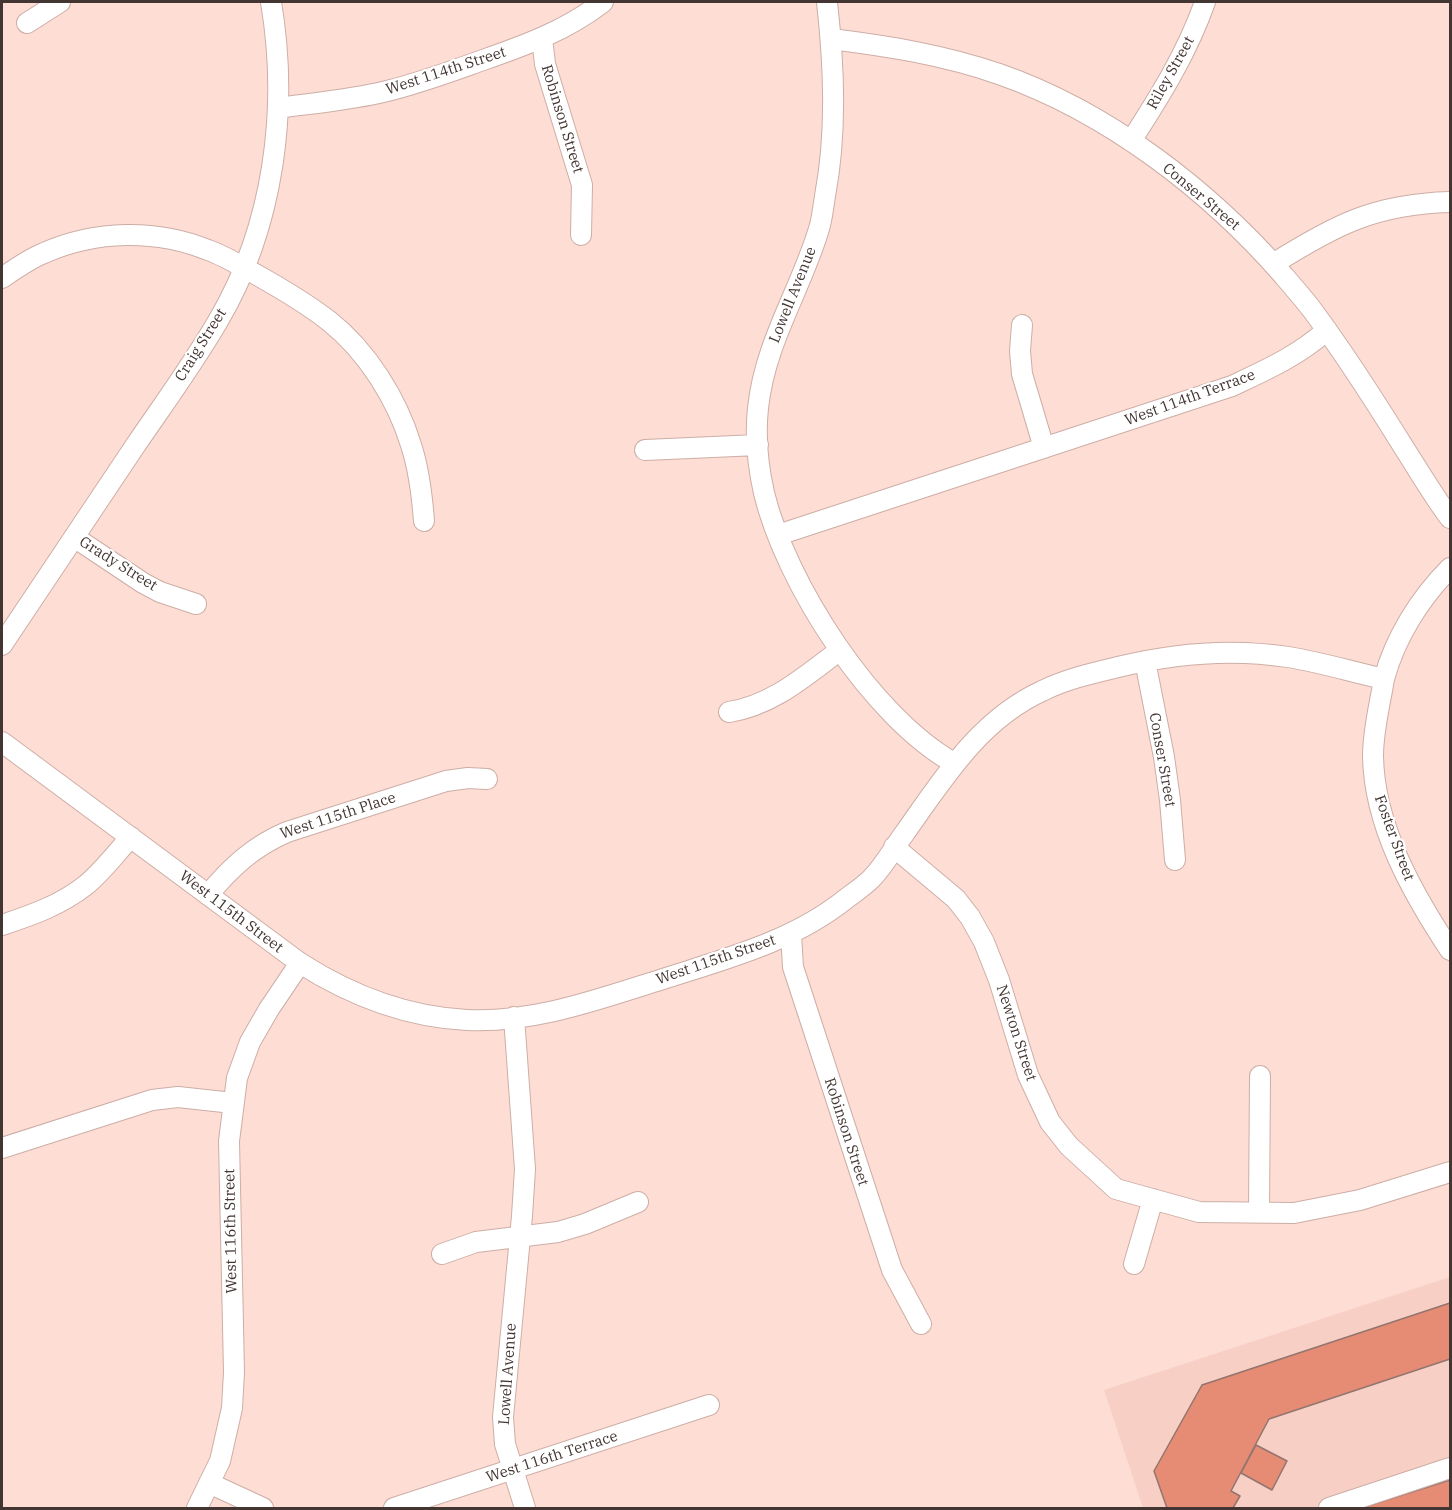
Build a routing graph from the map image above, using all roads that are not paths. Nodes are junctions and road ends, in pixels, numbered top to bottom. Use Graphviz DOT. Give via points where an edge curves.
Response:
graph roads {
  1 [pos="60,2"];
  2 [pos="271,2"];
  3 [pos="603,2"];
  4 [pos="827,2"];
  5 [pos="1205,2"];
  6 [pos="27,23"];
  7 [pos="542,38"];
  8 [pos="831,39"];
  9 [pos="278,108"];
  10 [pos="1131,141"];
  11 [pos="1450,202"];
  12 [pos="581,235"];
  13 [pos="1274,264"];
  14 [pos="243,267"];
  15 [pos="2,278"];
  16 [pos="1022,325"];
  17 [pos="1327,330"];
  18 [pos="758,445"];
  19 [pos="1044,448"];
  20 [pos="645,450"];
  21 [pos="1450,518"];
  22 [pos="424,521"];
  23 [pos="778,535"];
  24 [pos="74,537"];
  25 [pos="1450,568"];
  26 [pos="196,604"];
  27 [pos="2,645"];
  28 [pos="840,650"];
  29 [pos="1144,661"];
  30 [pos="1384,679"];
  31 [pos="729,712"];
  32 [pos="2,742"];
  33 [pos="954,763"];
  34 [pos="487,779"];
  35 [pos="131,837"];
  36 [pos="894,847"];
  37 [pos="1175,860"];
  38 [pos="208,895"];
  39 [pos="2,925"];
  40 [pos="791,934"];
  41 [pos="1450,950"];
  42 [pos="300,963"];
  43 [pos="514,1017"];
  44 [pos="1260,1076"];
  45 [pos="233,1103"];
  46 [pos="2,1148"];
  47 [pos="1450,1172"];
  48 [pos="1153,1199"];
  49 [pos="638,1202"];
  50 [pos="1259,1212"];
  51 [pos="519,1236"];
  52 [pos="442,1254"];
  53 [pos="1134,1264"];
  54 [pos="921,1324"];
  55 [pos="709,1405"];
  56 [pos="1450,1468"];
  57 [pos="512,1470"];
  58 [pos="209,1483"];
  59 [pos="196,1509"];
  60 [pos="263,1509"];
  61 [pos="394,1509"];
  62 [pos="525,1509"];
  63 [pos="1329,1509"];
  1 -- 6 [label="street"];
  2 -- 9 [label="street, Craig Street" via="277,43"];
  3 -- 7 [label="street, West 114th Street"];
  4 -- 8 [label="street, Lowell Avenue"];
  5 -- 10 [label="street, Riley Street" via="1182,59"];
  7 -- 9 [label="street, West 114th Street" via="416,83"];
  7 -- 12 [label="street, Robinson Street" via="544,64 582,185"];
  8 -- 10 [label="street, Conser Street" via="905,49 1000,75 1041,91"];
  8 -- 18 [label="street, Lowell Avenue" via="833,132 829,173 806,268 772,343 758,408"];
  9 -- 14 [label="street, Craig Street" via="274,161 264,207"];
  10 -- 13 [label="street, Conser Street" via="1205,198"];
  11 -- 13 [label="street" via="1399,206 1365,214"];
  13 -- 17 [label="street, Conser Street"];
  14 -- 15 [label="street" via="185,242 124,234 58,247"];
  14 -- 22 [label="street" via="296,297 331,323 380,380 411,445"];
  14 -- 24 [label="street, Craig Street" via="218,322"];
  16 -- 19 [label="street" via="1022,374"];
  17 -- 19 [label="street, West 114th Terrace" via="1283,362 1232,386"];
  17 -- 21 [label="street, Conser Street"];
  18 -- 20 [label="street"];
  18 -- 23 [label="street, Lowell Avenue" via="765,495"];
  19 -- 23 [label="street, West 114th Terrace"];
  23 -- 28 [label="street, Lowell Avenue" via="804,593"];
  24 -- 26 [label="street, Grady Street" via="160,592"];
  24 -- 27 [label="street, Craig Street"];
  25 -- 30 [label="street" via="1412,617 1390,657"];
  28 -- 31 [label="street" via="780,694"];
  28 -- 33 [label="street, Lowell Avenue" via="906,728 932,751"];
  29 -- 30 [label="street, West 115th Street" via="1191,654 1252,653"];
  29 -- 33 [label="street, West 115th Street" via="1066,681 1023,700 973,740"];
  29 -- 37 [label="street, Conser Street" via="1164,757"];
  30 -- 41 [label="street, Foster Street" via="1373,756 1381,810 1401,866 1422,908"];
  32 -- 35 [label="street, West 115th Street"];
  33 -- 36 [label="street, West 115th Street"];
  34 -- 38 [label="street, West 115th Place" via="446,781 286,832 247,854"];
  35 -- 38 [label="street, West 115th Street"];
  35 -- 39 [label="street" via="85,886 39,913"];
  36 -- 40 [label="street, West 115th Street" via="871,879 835,908"];
  36 -- 48 [label="street, Newton Street" via="956,900 970,917 999,980 1028,1074 1050,1122 1069,1146 1116,1189"];
  38 -- 42 [label="street, West 115th Street"];
  40 -- 43 [label="street, West 115th Street" via="579,1005"];
  40 -- 54 [label="street, Robinson Street" via="793,967 876,1226 892,1270"];
  42 -- 43 [label="street, West 115th Street" via="344,989 423,1015 474,1020"];
  42 -- 45 [label="street, West 116th Street" via="250,1042"];
  43 -- 51 [label="street, Lowell Avenue" via="525,1169"];
  44 -- 50 [label="street"];
  45 -- 46 [label="street" via="178,1097 152,1100"];
  45 -- 58 [label="street, West 116th Street" via="229,1141 232,1408 220,1461"];
  47 -- 50 [label="street" via="1360,1200 1294,1213"];
  48 -- 50 [label="street" via="1199,1212"];
  48 -- 53 [label="street"];
  49 -- 51 [label="street" via="567,1230"];
  51 -- 52 [label="street" via="476,1242"];
  51 -- 57 [label="street, Lowell Avenue" via="503,1417"];
  55 -- 57 [label="street, West 116th Terrace"];
  56 -- 63 [label="street"];
  57 -- 61 [label="street, West 116th Terrace"];
  57 -- 62 [label="street, Lowell Avenue"];
  58 -- 59 [label="street, West 116th Street"];
  58 -- 60 [label="street"];
}
